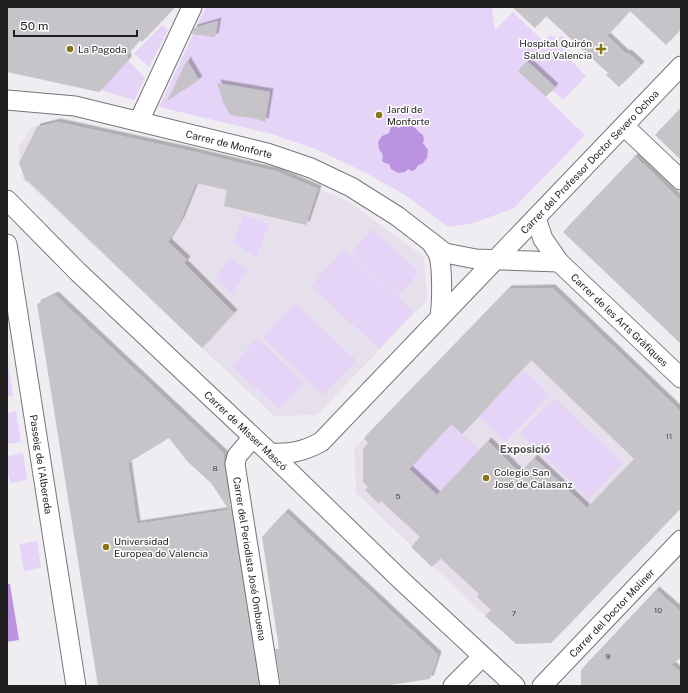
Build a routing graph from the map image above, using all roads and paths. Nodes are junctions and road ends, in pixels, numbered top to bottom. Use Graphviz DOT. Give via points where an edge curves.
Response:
graph roads {
  1 [pos="192,7"];
  2 [pos="681,66"];
  3 [pos="7,100"];
  4 [pos="138,121"];
  5 [pos="624,126"];
  6 [pos="681,180"];
  7 [pos="7,200"];
  8 [pos="536,218"];
  9 [pos="431,242"];
  10 [pos="7,244"];
  11 [pos="498,258"];
  12 [pos="559,262"];
  13 [pos="440,317"];
  14 [pos="681,378"];
  15 [pos="253,437"];
  16 [pos="270,453"];
  17 [pos="681,540"];
  18 [pos="486,660"];
  19 [pos="76,686"];
  20 [pos="270,686"];
  21 [pos="453,686"];
  22 [pos="514,686"];
  23 [pos="542,686"];
  1 -- 4 [label="street"];
  2 -- 5 [label="street, Carrer del Professor Doctor Severo Ochoa"];
  3 -- 4 [label="street, Carrer de Monforte" via="75,106"];
  4 -- 9 [label="street, Carrer de Monforte" via="267,153 311,168 351,187 397,216"];
  5 -- 6 [label="street"];
  5 -- 8 [label="street, Carrer del Professor Doctor Severo Ochoa"];
  7 -- 15 [label="street, Carrer de Misser Mascó" via="78,272"];
  8 -- 11 [label="street, Carrer del Professor Doctor Severo Ochoa"];
  8 -- 12 [label="street, Carrer de les Arts Gràfiques" via="543,239"];
  9 -- 11 [label="street" via="445,253 476,258"];
  9 -- 13 [label="street" via="438,253 440,263"];
  10 -- 19 [label="street, Passeig de l'Albereda"];
  11 -- 12 [label="street"];
  11 -- 13 [label="street, Carrer del Professor Doctor Severo Ochoa"];
  12 -- 14 [label="street, Carrer de les Arts Gràfiques"];
  13 -- 16 [label="street, Carrer del Professor Doctor Severo Ochoa" via="321,442 299,452"];
  15 -- 16 [label="street, Carrer de Misser Mascó"];
  15 -- 20 [label="street, Carrer del Periodista José Ombuena" via="237,456 235,464"];
  16 -- 18 [label="street, Carrer de Misser Mascó"];
  17 -- 23 [label="street, Carrer del Doctor Moliner"];
  18 -- 21 [label="street" via="478,661"];
  18 -- 22 [label="street, Carrer de Misser Mascó"];
}
